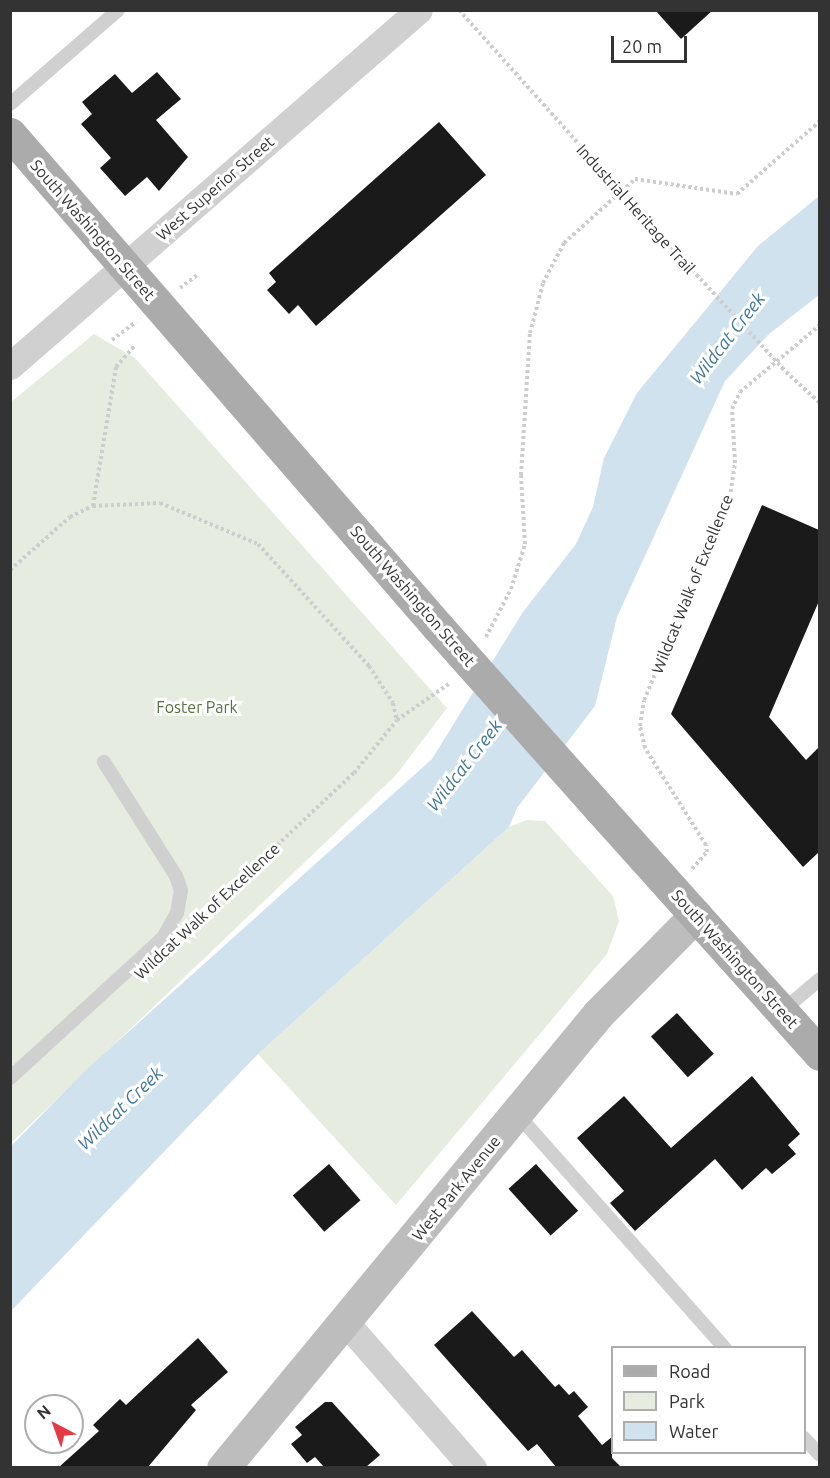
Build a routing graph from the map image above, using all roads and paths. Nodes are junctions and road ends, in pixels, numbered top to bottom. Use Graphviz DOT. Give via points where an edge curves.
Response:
graph roads {
  1 [pos="118,10"];
  2 [pos="419,10"];
  3 [pos="459,10"];
  4 [pos="10,104"];
  5 [pos="819,121"];
  6 [pos="10,134"];
  7 [pos="620,193"];
  8 [pos="124,267"];
  9 [pos="819,325"];
  10 [pos="134,346"];
  11 [pos="10,366"];
  12 [pos="819,403"];
  13 [pos="93,506"];
  14 [pos="10,570"];
  15 [pos="481,646"];
  16 [pos="456,678"];
  17 [pos="397,720"];
  18 [pos="104,762"];
  19 [pos="702,860"];
  20 [pos="696,915"];
  21 [pos="191,926"];
  22 [pos="819,979"];
  23 [pos="782,1011"];
  24 [pos="819,1054"];
  25 [pos="10,1078"];
  26 [pos="517,1114"];
  27 [pos="346,1323"];
  28 [pos="724,1346"];
  29 [pos="806,1440"];
  30 [pos="819,1455"];
  31 [pos="222,1467"];
  32 [pos="473,1467"];
  1 -- 4 [label="lane"];
  2 -- 8 [label="street, West Superior Street"];
  3 -- 7 [label="path, Industrial Heritage Trail"];
  5 -- 7 [label="path" via="737,194 728,196 642,178"];
  6 -- 8 [label="main road, South Washington Street"];
  7 -- 12 [label="path, Industrial Heritage Trail, bridge"];
  7 -- 15 [label="path" via="564,243 543,283 526,362 525,544 511,589"];
  8 -- 11 [label="street, West Superior Street"];
  8 -- 20 [label="main road, South Washington Street, bridge"];
  9 -- 19 [label="path, Wildcat Walk of Excellence" via="740,392 732,409 735,470 729,504 644,700 640,726 645,748 706,846"];
  10 -- 13 [label="path" via="116,367"];
  13 -- 14 [label="path" via="70,517"];
  13 -- 17 [label="path" via="160,503 258,544 369,666 393,703"];
  16 -- 17 [label="path, Wildcat Walk of Excellence"];
  17 -- 21 [label="path, Wildcat Walk of Excellence" via="354,772"];
  18 -- 25 [label="lane" via="176,876 182,891 177,913 163,938"];
  20 -- 23 [label="main road, South Washington Street"];
  20 -- 26 [label="main road, West Park Avenue" via="598,1014"];
  22 -- 23 [label="lane"];
  23 -- 24 [label="main road, South Washington Street"];
  26 -- 27 [label="main road, West Park Avenue"];
  26 -- 28 [label="lane"];
  27 -- 31 [label="main road, West Park Avenue"];
  27 -- 32 [label="street"];
  29 -- 30 [label="lane"];
}
